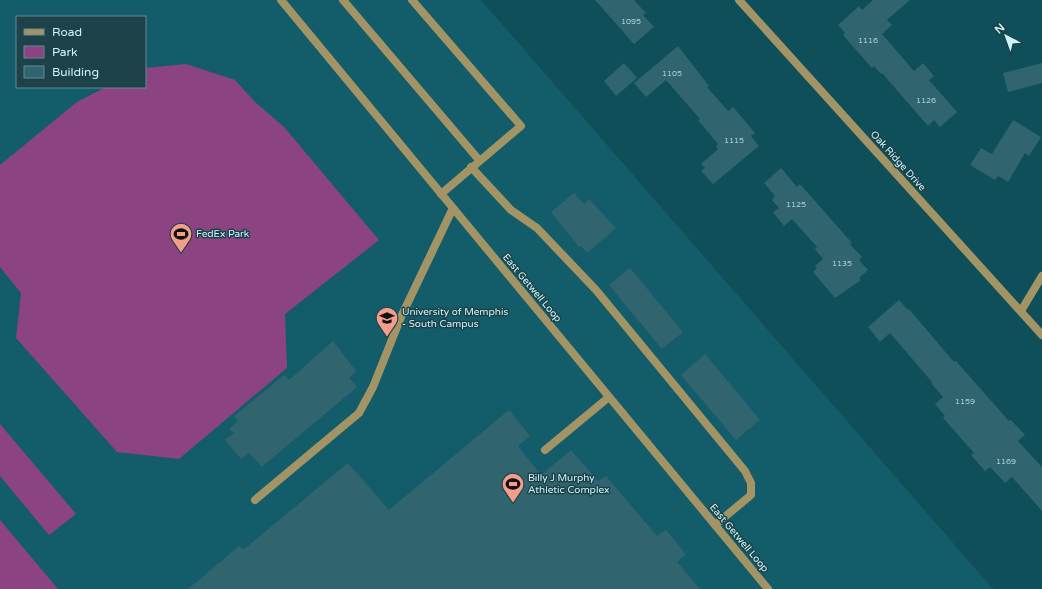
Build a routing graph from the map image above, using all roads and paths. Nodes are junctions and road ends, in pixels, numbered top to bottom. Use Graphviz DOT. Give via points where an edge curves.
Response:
graph roads {
  1 [pos="281,0"];
  2 [pos="343,0"];
  3 [pos="412,0"];
  4 [pos="739,0"];
  5 [pos="479,160"];
  6 [pos="471,167"];
  7 [pos="441,194"];
  8 [pos="453,208"];
  9 [pos="1042,276"];
  10 [pos="1021,311"];
  11 [pos="1042,335"];
  12 [pos="609,397"];
  13 [pos="545,450"];
  14 [pos="255,500"];
  15 [pos="716,525"];
  16 [pos="768,589"];
  1 -- 7 [label="street, East Getwell Loop"];
  2 -- 5 [label="street"];
  3 -- 5 [label="street" via="521,126"];
  4 -- 10 [label="street, Oak Ridge Drive"];
  5 -- 6 [label="street"];
  6 -- 7 [label="street"];
  6 -- 15 [label="street" via="511,210 537,228 596,290 745,471 751,483 751,494"];
  7 -- 8 [label="street, East Getwell Loop"];
  8 -- 12 [label="street, East Getwell Loop"];
  8 -- 14 [label="street" via="359,413"];
  9 -- 10 [label="street"];
  10 -- 11 [label="street, Oak Ridge Drive"];
  12 -- 13 [label="street"];
  12 -- 15 [label="street, East Getwell Loop"];
  15 -- 16 [label="street, East Getwell Loop"];
}
